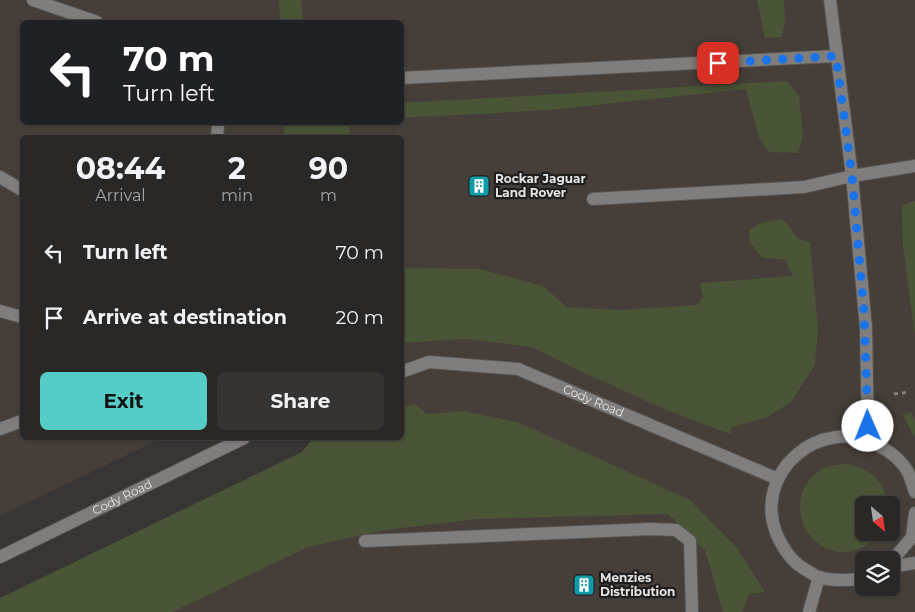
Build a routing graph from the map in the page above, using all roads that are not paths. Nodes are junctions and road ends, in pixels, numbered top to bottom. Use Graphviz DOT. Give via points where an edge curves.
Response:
graph roads {
  1 [pos="33,0"];
  2 [pos="830,0"];
  3 [pos="90,20"];
  4 [pos="836,56"];
  5 [pos="404,78"];
  6 [pos="915,166"];
  7 [pos="852,176"];
  8 [pos="0,177"];
  9 [pos="20,189"];
  10 [pos="593,199"];
  11 [pos="0,311"];
  12 [pos="20,316"];
  13 [pos="404,371"];
  14 [pos="20,422"];
  15 [pos="0,429"];
  16 [pos="240,440"];
  17 [pos="868,440"];
  18 [pos="778,479"];
  19 [pos="915,492"];
  20 [pos="915,513"];
  21 [pos="365,541"];
  22 [pos="900,551"];
  23 [pos="0,557"];
  24 [pos="915,563"];
  25 [pos="900,566"];
  26 [pos="820,577"];
  27 [pos="855,581"];
  28 [pos="692,612"];
  29 [pos="809,612"];
  1 -- 3 [label="street"];
  2 -- 4 [label="street"];
  4 -- 5 [label="street"];
  4 -- 7 [label="street"];
  6 -- 7 [label="street"];
  7 -- 10 [label="street" via="804,187"];
  7 -- 17 [label="street" via="866,328"];
  8 -- 9 [label="street"];
  11 -- 12 [label="street"];
  13 -- 18 [label="street, Cody Road" via="429,362 518,369"];
  14 -- 15 [label="street"];
  16 -- 23 [label="street, Cody Road"];
  17 -- 18 [label="street" via="841,436 815,442 793,456"];
  17 -- 19 [label="street" via="891,452 908,473"];
  18 -- 26 [label="street" via="772,502 773,526 783,548 798,565"];
  20 -- 22 [label="street" via="912,537"];
  21 -- 28 [label="street" via="676,530 690,541"];
  24 -- 25 [label="street"];
  26 -- 27 [label="street"];
  26 -- 29 [label="street"];
}
